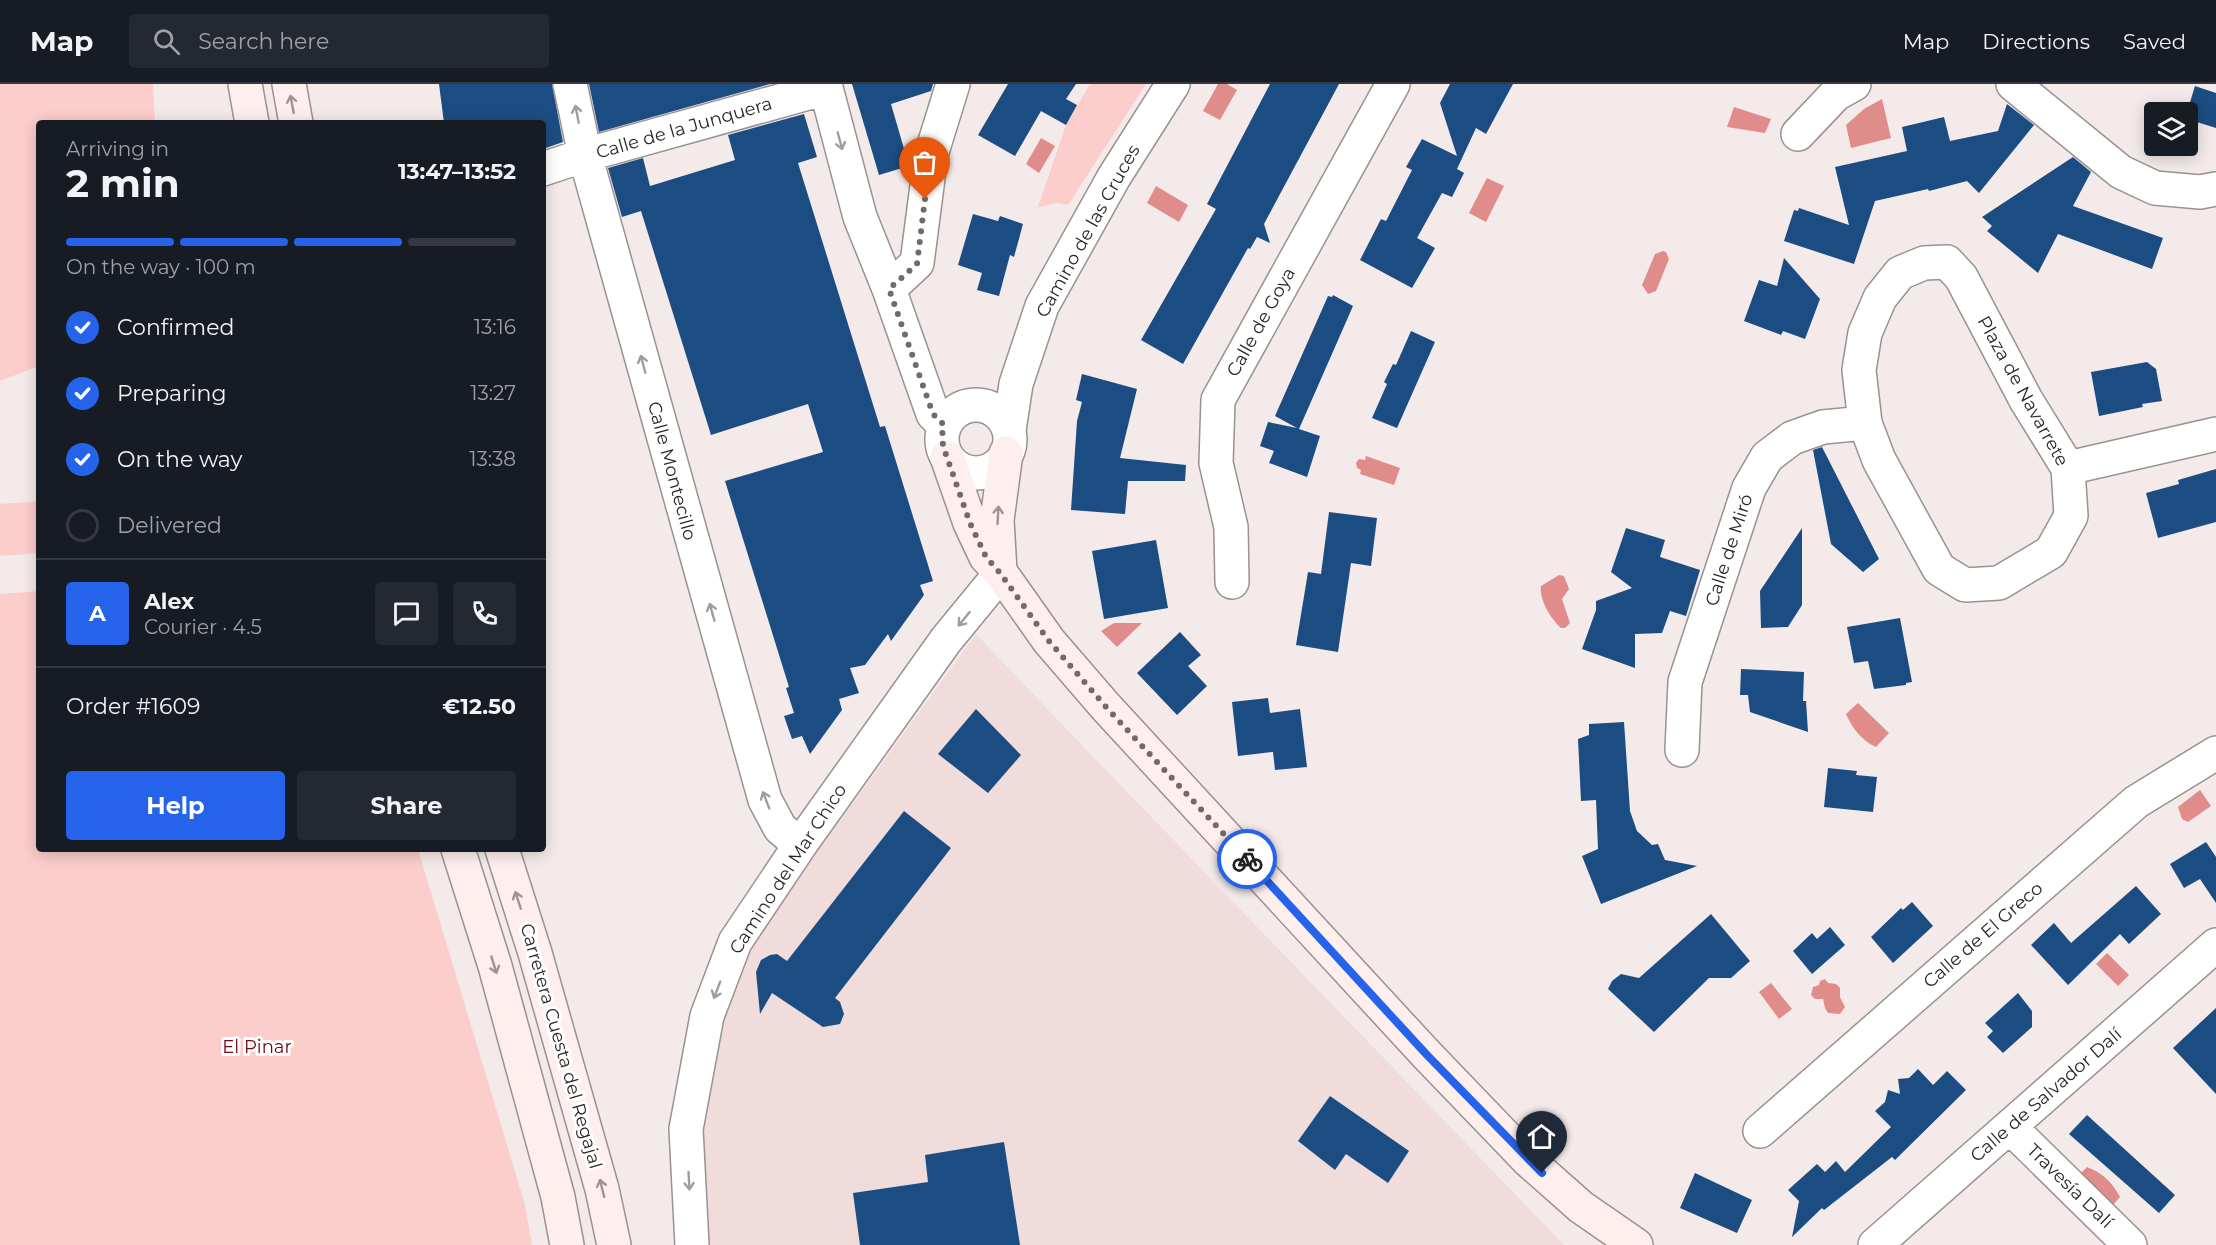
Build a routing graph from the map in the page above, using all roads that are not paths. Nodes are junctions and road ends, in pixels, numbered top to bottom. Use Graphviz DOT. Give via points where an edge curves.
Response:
graph roads {
  1 [pos="245,84"];
  2 [pos="289,84"];
  3 [pos="570,84"];
  4 [pos="953,84"];
  5 [pos="1173,84"];
  6 [pos="1393,84"];
  7 [pos="1854,84"];
  8 [pos="2013,84"];
  9 [pos="826,86"];
  10 [pos="251,120"];
  11 [pos="295,120"];
  12 [pos="1798,134"];
  13 [pos="585,155"];
  14 [pos="546,168"];
  15 [pos="2216,189"];
  16 [pos="889,289"];
  17 [pos="1016,384"];
  18 [pos="972,405"];
  19 [pos="1865,423"];
  20 [pos="944,425"];
  21 [pos="2216,434"];
  22 [pos="1007,442"];
  23 [pos="947,457"];
  24 [pos="2068,468"];
  25 [pos="1000,573"];
  26 [pos="1232,582"];
  27 [pos="1682,750"];
  28 [pos="2216,753"];
  29 [pos="800,845"];
  30 [pos="459,852"];
  31 [pos="503,852"];
  32 [pos="2216,945"];
  33 [pos="2010,1127"];
  34 [pos="1760,1131"];
  35 [pos="567,1245"];
  36 [pos="614,1245"];
  37 [pos="692,1245"];
  38 [pos="1636,1245"];
  39 [pos="1875,1245"];
  40 [pos="2130,1245"];
  1 -- 10 [label="street"];
  11 -- 2 [label="street, one-way"];
  13 -- 3 [label="street, Calle Montecillo, one-way"];
  4 -- 16 [label="street" via="931,155 917,264"];
  5 -- 17 [label="street, Camino de las Cruces" via="1114,177 1042,306"];
  6 -- 26 [label="street, Calle de Goya" via="1218,400 1216,463 1231,527"];
  7 -- 12 [label="street" via="1836,94"];
  8 -- 15 [label="street" via="2121,172 2155,188 2200,192"];
  9 -- 13 [label="street, Calle de la Junquera"];
  9 -- 16 [label="street, one-way" via="860,217"];
  13 -- 14 [label="street, Calle de la Junquera"];
  29 -- 13 [label="street, Calle Montecillo, one-way" via="780,828 765,800"];
  16 -- 20 [label="street" via="933,414"];
  17 -- 18 [label="street"];
  17 -- 22 [label="street, Camino de las Cruces"];
  18 -- 20 [label="street" via="951,415"];
  18 -- 22 [label="street" via="995,410 1004,419"];
  19 -- 24 [label="street, Plaza de Navarrete" via="1879,460 1940,569 1965,585 1999,583 2051,552 2071,516"];
  19 -- 24 [label="street, Plaza de Navarrete" via="1859,369 1866,333 1880,297 1900,273 1924,264 1947,262 1961,277 2025,400"];
  19 -- 27 [label="street, Calle de Miró" via="1823,427 1792,438 1767,457 1749,488 1685,682"];
  20 -- 23 [label="street"];
  21 -- 24 [label="street"];
  22 -- 23 [label="street" via="999,463 978,473 956,466"];
  25 -- 22 [label="street, one-way" via="997,520"];
  23 -- 25 [label="street" via="970,523 986,557"];
  25 -- 29 [label="street, Camino del Mar Chico, one-way" via="946,640"];
  25 -- 38 [label="street" via="1049,641 1106,707 1434,1063 1555,1186"];
  28 -- 34 [label="street, Calle de El Greco" via="2136,802"];
  29 -- 37 [label="street, Camino del Mar Chico, one-way" via="735,942 707,1016 686,1129"];
  30 -- 35 [label="street, one-way" via="498,978 558,1197"];
  36 -- 31 [label="street, Carretera Cuesta del Regajal, one-way" via="599,1178"];
  32 -- 33 [label="street, Calle de Salvador Dalí"];
  33 -- 39 [label="street, Calle de Salvador Dalí"];
  33 -- 40 [label="street, Travesía Dalí"];
}
